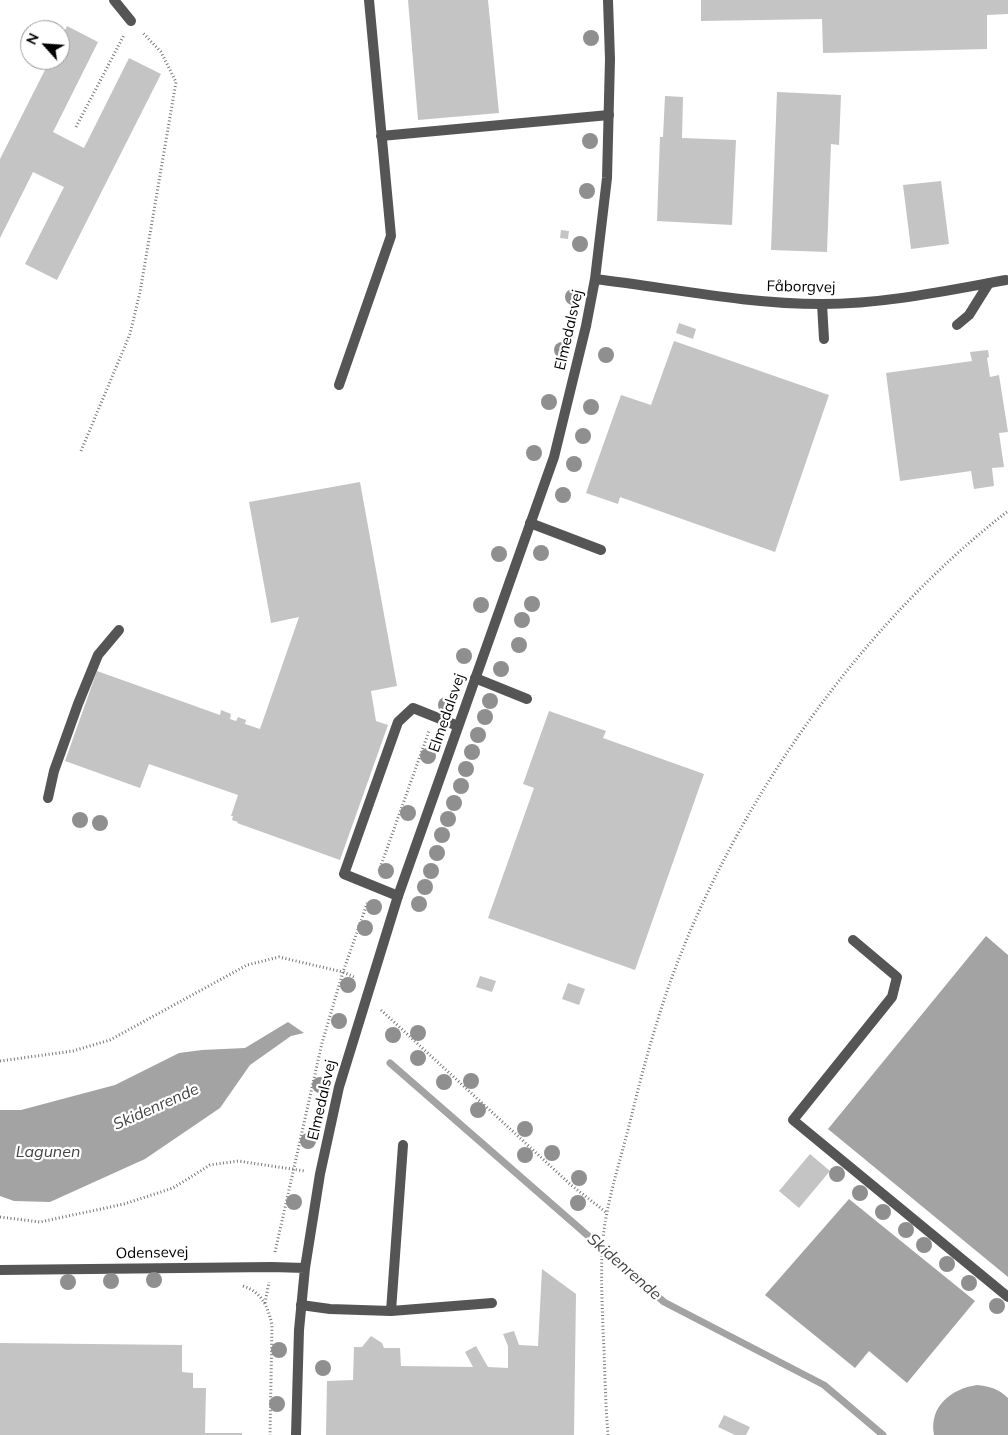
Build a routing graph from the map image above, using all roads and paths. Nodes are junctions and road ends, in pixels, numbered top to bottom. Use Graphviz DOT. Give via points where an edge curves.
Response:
graph roads {
  1 [pos="114,0"];
  2 [pos="370,0"];
  3 [pos="608,0"];
  4 [pos="131,21"];
  5 [pos="609,115"];
  6 [pos="76,127"];
  7 [pos="381,136"];
  8 [pos="595,279"];
  9 [pos="1006,280"];
  10 [pos="989,283"];
  11 [pos="822,304"];
  12 [pos="957,325"];
  13 [pos="824,339"];
  14 [pos="340,385"];
  15 [pos="81,452"];
  16 [pos="1008,511"];
  17 [pos="530,523"];
  18 [pos="601,550"];
  19 [pos="119,630"];
  20 [pos="475,678"];
  21 [pos="527,698"];
  22 [pos="434,716"];
  23 [pos="458,726"];
  24 [pos="48,798"];
  25 [pos="374,886"];
  26 [pos="398,896"];
  27 [pos="853,940"];
  28 [pos="343,972"];
  29 [pos="366,997"];
  30 [pos="0,1061"];
  31 [pos="403,1145"];
  32 [pos="293,1169"];
  33 [pos="320,1174"];
  34 [pos="607,1214"];
  35 [pos="0,1217"];
  36 [pos="272,1267"];
  37 [pos="305,1268"];
  38 [pos="0,1270"];
  39 [pos="1008,1297"];
  40 [pos="265,1303"];
  41 [pos="492,1303"];
  42 [pos="301,1305"];
  43 [pos="391,1311"];
  44 [pos="270,1435"];
  45 [pos="296,1435"];
  46 [pos="608,1435"];
  1 -- 4 [label="street"];
  2 -- 7 [label="street"];
  3 -- 5 [label="street, Elmedalsvej"];
  4 -- 6 [label="path"];
  4 -- 15 [label="path" via="161,52 176,82 130,334"];
  5 -- 7 [label="street"];
  5 -- 8 [label="street, Elmedalsvej" via="607,178"];
  7 -- 14 [label="street" via="391,236"];
  8 -- 11 [label="street, Fåborgvej" via="748,300"];
  8 -- 17 [label="street, Elmedalsvej" via="554,457"];
  9 -- 10 [label="street, Fåborgvej"];
  10 -- 11 [label="street, Fåborgvej" via="896,299"];
  10 -- 12 [label="street" via="974,308"];
  11 -- 13 [label="street"];
  16 -- 34 [label="path" via="902,606 828,695 761,792 715,876 678,962 644,1065"];
  17 -- 18 [label="street"];
  17 -- 20 [label="street, Elmedalsvej"];
  19 -- 24 [label="street" via="98,655 54,771"];
  20 -- 21 [label="street"];
  20 -- 23 [label="street, Elmedalsvej"];
  22 -- 23 [label="street"];
  22 -- 25 [label="path"];
  22 -- 25 [label="street" via="413,708 398,722 344,874"];
  23 -- 26 [label="street, Elmedalsvej"];
  25 -- 26 [label="street"];
  25 -- 28 [label="path"];
  26 -- 29 [label="street, Elmedalsvej"];
  27 -- 39 [label="street" via="897,978 892,996 793,1120"];
  28 -- 30 [label="path" via="279,957 247,965 110,1040 73,1051"];
  28 -- 32 [label="path" via="322,1043"];
  29 -- 33 [label="street, Elmedalsvej" via="339,1087"];
  29 -- 34 [label="path" via="571,1185"];
  31 -- 43 [label="street"];
  32 -- 33 [label="path"];
  32 -- 35 [label="path" via="238,1161 210,1165 173,1188 124,1204 40,1222"];
  32 -- 36 [label="path"];
  33 -- 37 [label="street, Elmedalsvej"];
  34 -- 46 [label="path" via="601,1269"];
  36 -- 37 [label="street, Odensevej"];
  36 -- 38 [label="street, Odensevej"];
  37 -- 42 [label="street, Elmedalsvej"];
  40 -- 44 [label="path" via="272,1326"];
  41 -- 43 [label="street"];
  42 -- 43 [label="street"];
  42 -- 45 [label="street, Elmedalsvej"];
}
